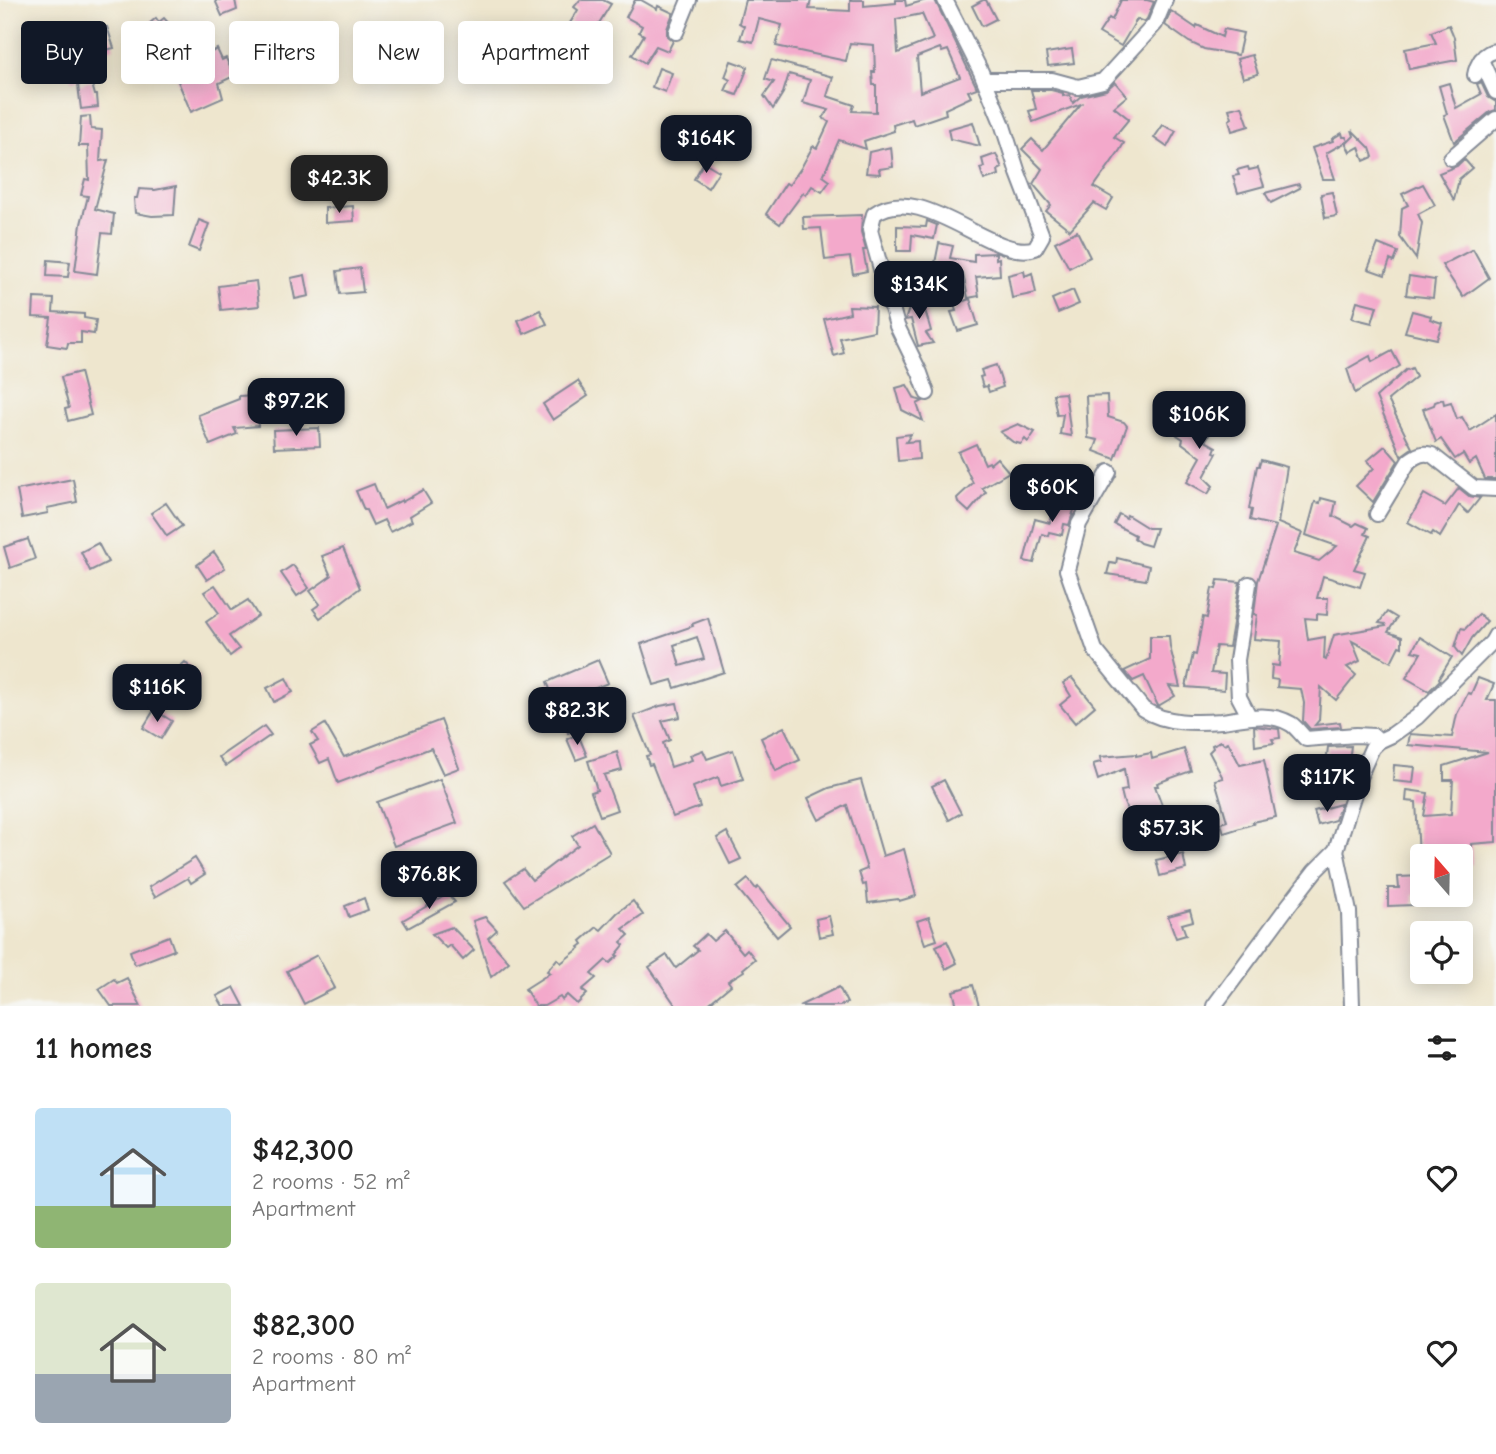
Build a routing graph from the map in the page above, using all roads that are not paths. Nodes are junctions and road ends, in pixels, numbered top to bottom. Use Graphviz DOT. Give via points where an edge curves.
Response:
graph roads {
  1 [pos="689,0"];
  2 [pos="945,0"];
  3 [pos="1165,0"];
  4 [pos="676,32"];
  5 [pos="1496,51"];
  6 [pos="1481,60"];
  7 [pos="1475,75"];
  8 [pos="985,80"];
  9 [pos="1496,92"];
  10 [pos="1496,119"];
  11 [pos="1451,158"];
  12 [pos="885,283"];
  13 [pos="941,286"];
  14 [pos="927,393"];
  15 [pos="1109,471"];
  16 [pos="1496,489"];
  17 [pos="1377,514"];
  18 [pos="1249,584"];
  19 [pos="1495,640"];
  20 [pos="1249,716"];
  21 [pos="1378,741"];
  22 [pos="1336,850"];
  23 [pos="1214,1006"];
  24 [pos="1352,1006"];
  1 -- 4 [label="street"];
  2 -- 8 [label="street"];
  3 -- 8 [label="street" via="1155,24 1103,81 1078,87 1052,80"];
  5 -- 6 [label="street"];
  6 -- 7 [label="street"];
  6 -- 9 [label="street"];
  8 -- 12 [label="street" via="1041,230 1040,244 1021,251 925,209 902,206 881,210 874,214 870,230"];
  10 -- 11 [label="street"];
  12 -- 13 [label="street" via="919,279"];
  12 -- 14 [label="street" via="897,326"];
  15 -- 20 [label="street" via="1079,524 1067,570 1095,650 1143,709 1160,719 1221,721"];
  16 -- 17 [label="street" via="1474,488 1426,453 1409,461"];
  18 -- 20 [label="street" via="1237,660 1238,697"];
  19 -- 21 [label="street" via="1417,717"];
  20 -- 21 [label="street" via="1292,724 1306,739 1356,735 1374,736"];
  21 -- 22 [label="street" via="1367,755"];
  22 -- 23 [label="street" via="1315,871"];
  22 -- 24 [label="street" via="1349,912"];
}
